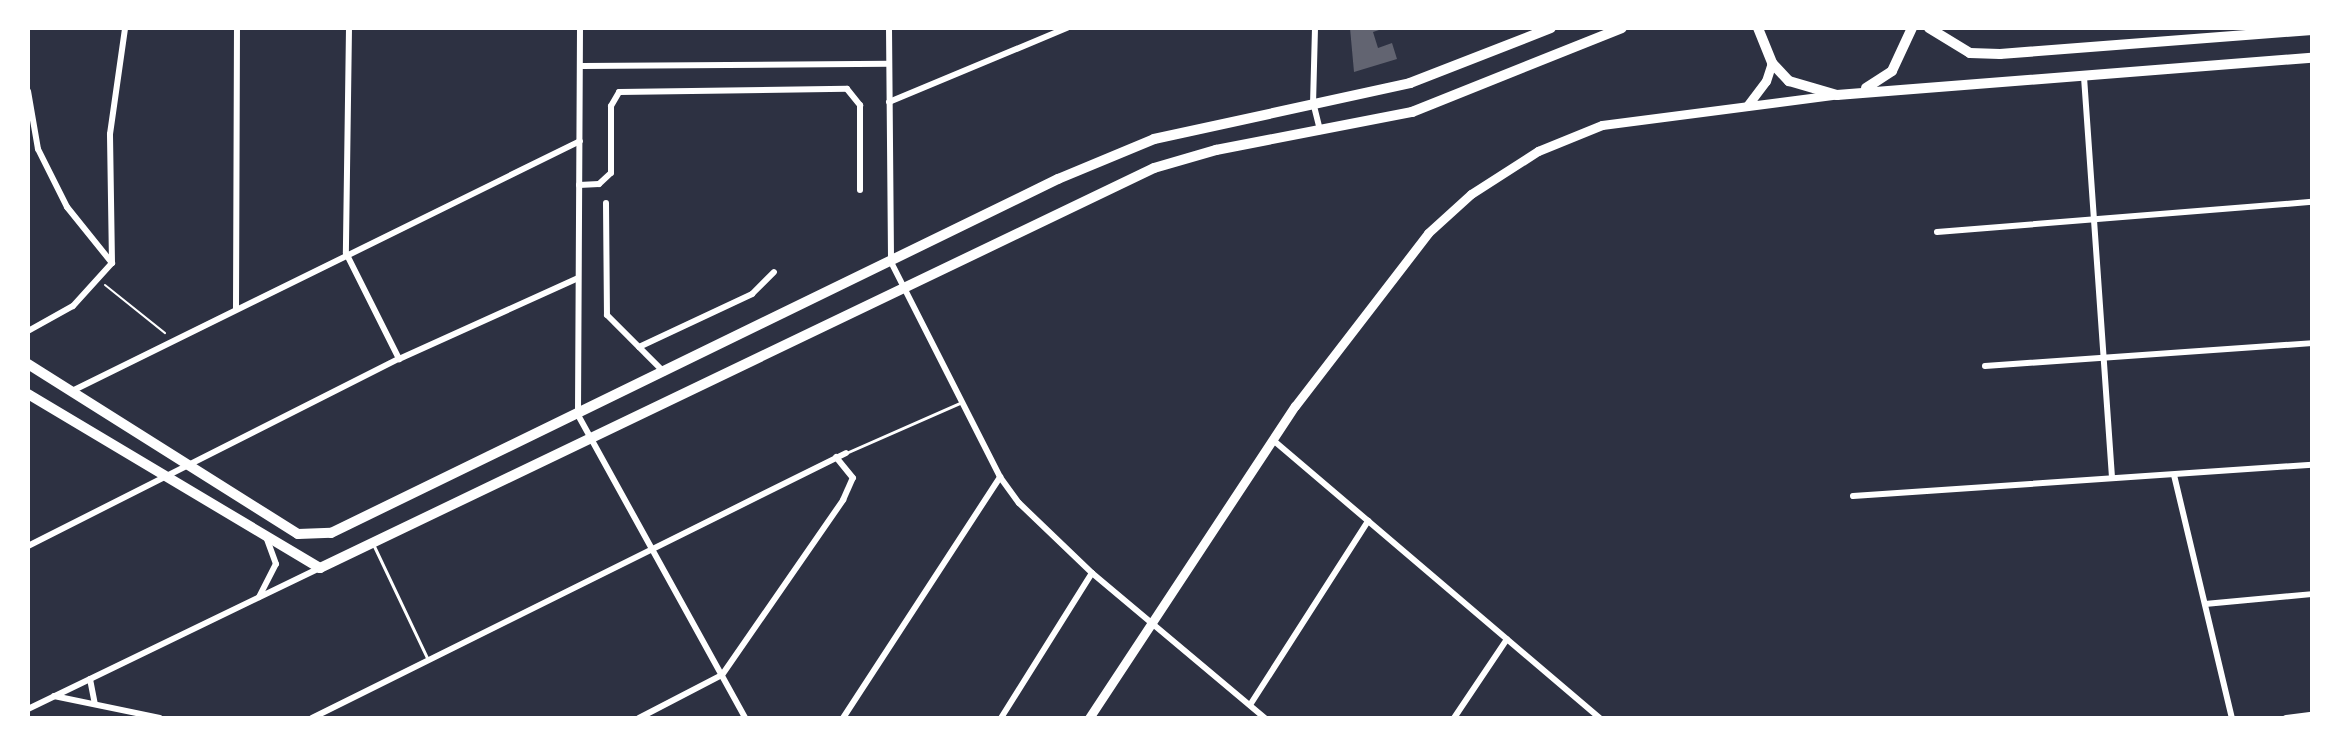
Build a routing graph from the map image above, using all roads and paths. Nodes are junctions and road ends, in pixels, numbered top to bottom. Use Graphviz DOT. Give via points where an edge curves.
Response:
graph roads {
  1 [pos="125,28"];
  2 [pos="237,28"];
  3 [pos="349,28"];
  4 [pos="580,28"];
  5 [pos="889,28"];
  6 [pos="1067,28"];
  7 [pos="1315,28"];
  8 [pos="1551,28"];
  9 [pos="1622,28"];
  10 [pos="1758,28"];
  11 [pos="1912,28"];
  12 [pos="1929,28"];
  13 [pos="2312,30"];
  14 [pos="2312,58"];
  15 [pos="1772,63"];
  16 [pos="889,64"];
  17 [pos="582,66"];
  18 [pos="2084,77"];
  19 [pos="28,91"];
  20 [pos="1857,92"];
  21 [pos="1837,95"];
  22 [pos="889,102"];
  23 [pos="1313,102"];
  24 [pos="1747,106"];
  25 [pos="1320,131"];
  26 [pos="580,141"];
  27 [pos="579,185"];
  28 [pos="860,190"];
  29 [pos="2312,202"];
  30 [pos="606,203"];
  31 [pos="2094,216"];
  32 [pos="1937,232"];
  33 [pos="346,253"];
  34 [pos="891,262"];
  35 [pos="112,263"];
  36 [pos="774,272"];
  37 [pos="578,278"];
  38 [pos="101,281"];
  39 [pos="903,286"];
  40 [pos="236,309"];
  41 [pos="28,331"];
  42 [pos="174,340"];
  43 [pos="2312,343"];
  44 [pos="639,347"];
  45 [pos="2104,357"];
  46 [pos="399,359"];
  47 [pos="28,364"];
  48 [pos="1985,366"];
  49 [pos="665,373"];
  50 [pos="72,391"];
  51 [pos="28,394"];
  52 [pos="962,402"];
  53 [pos="578,415"];
  54 [pos="590,437"];
  55 [pos="1273,440"];
  56 [pos="846,453"];
  57 [pos="836,457"];
  58 [pos="192,463"];
  59 [pos="2312,465"];
  60 [pos="2174,475"];
  61 [pos="166,476"];
  62 [pos="1000,477"];
  63 [pos="2112,478"];
  64 [pos="1853,496"];
  65 [pos="1368,521"];
  66 [pos="265,535"];
  67 [pos="373,544"];
  68 [pos="28,546"];
  69 [pos="653,550"];
  70 [pos="320,568"];
  71 [pos="1092,573"];
  72 [pos="2312,594"];
  73 [pos="259,597"];
  74 [pos="2205,604"];
  75 [pos="1152,624"];
  76 [pos="1507,639"];
  77 [pos="429,662"];
  78 [pos="722,675"];
  79 [pos="90,679"];
  80 [pos="54,696"];
  81 [pos="95,704"];
  82 [pos="1250,705"];
  83 [pos="28,709"];
  84 [pos="2312,715"];
  85 [pos="2298,717"];
  86 [pos="160,718"];
  87 [pos="313,718"];
  88 [pos="639,718"];
  89 [pos="745,718"];
  90 [pos="843,718"];
  91 [pos="1001,718"];
  92 [pos="1089,718"];
  93 [pos="1265,718"];
  94 [pos="1454,718"];
  95 [pos="1600,718"];
  96 [pos="2232,718"];
  97 [pos="2286,718"];
  1 -- 35 [label="street" via="110,134"];
  2 -- 40 [label="street"];
  3 -- 33 [label="street"];
  4 -- 17 [label="street"];
  5 -- 16 [label="street"];
  6 -- 22 [label="street"];
  7 -- 23 [label="street"];
  8 -- 23 [label="main road" via="1410,83"];
  9 -- 25 [label="main road" via="1412,112"];
  10 -- 15 [label="main road"];
  11 -- 20 [label="main road" via="1892,71"];
  12 -- 13 [label="main road" via="1970,53 2000,54"];
  14 -- 18 [label="main road"];
  15 -- 21 [label="main road" via="1812,92"];
  15 -- 24 [label="main road"];
  16 -- 17 [label="street"];
  16 -- 22 [label="street"];
  17 -- 26 [label="street"];
  18 -- 20 [label="main road"];
  18 -- 31 [label="street"];
  19 -- 35 [label="street" via="38,149 67,207"];
  20 -- 21 [label="main road"];
  21 -- 24 [label="main road"];
  22 -- 34 [label="street"];
  23 -- 25 [label="street"];
  23 -- 34 [label="main road" via="1154,139 1058,179"];
  24 -- 55 [label="main road" via="1602,125 1538,151 1471,194 1428,233 1389,280"];
  25 -- 39 [label="main road" via="1216,150 1154,168"];
  26 -- 27 [label="street"];
  26 -- 33 [label="street"];
  27 -- 28 [label="street" via="599,184 611,173 611,106 619,92 847,89 860,105"];
  27 -- 37 [label="street"];
  29 -- 31 [label="street"];
  30 -- 44 [label="street" via="607,315"];
  31 -- 32 [label="street"];
  31 -- 45 [label="street"];
  33 -- 40 [label="street"];
  33 -- 46 [label="street"];
  34 -- 39 [label="street"];
  34 -- 49 [label="main road"];
  35 -- 38 [label="street"];
  36 -- 44 [label="street" via="752,294"];
  37 -- 46 [label="street"];
  37 -- 53 [label="street"];
  38 -- 41 [label="street" via="73,306"];
  38 -- 42 [label="path"];
  39 -- 52 [label="street"];
  39 -- 54 [label="main road"];
  40 -- 42 [label="street"];
  42 -- 50 [label="street"];
  43 -- 45 [label="street"];
  44 -- 49 [label="street"];
  45 -- 48 [label="street"];
  45 -- 63 [label="street"];
  46 -- 58 [label="street"];
  47 -- 50 [label="main road"];
  49 -- 53 [label="main road"];
  50 -- 58 [label="main road"];
  51 -- 61 [label="main road"];
  52 -- 56 [label="lane"];
  52 -- 62 [label="street"];
  53 -- 54 [label="street"];
  53 -- 58 [label="main road" via="331,533 298,534"];
  54 -- 67 [label="main road"];
  54 -- 69 [label="street"];
  55 -- 65 [label="street"];
  55 -- 75 [label="main road"];
  56 -- 57 [label="street"];
  57 -- 69 [label="street"];
  57 -- 78 [label="street" via="853,478 843,500"];
  58 -- 61 [label="street"];
  59 -- 60 [label="street"];
  60 -- 63 [label="street"];
  60 -- 74 [label="street"];
  61 -- 66 [label="main road"];
  61 -- 68 [label="street"];
  62 -- 71 [label="street" via="1019,503"];
  62 -- 90 [label="street"];
  63 -- 64 [label="street"];
  65 -- 76 [label="street"];
  65 -- 82 [label="street"];
  66 -- 70 [label="main road"];
  66 -- 73 [label="street" via="276,564"];
  67 -- 70 [label="main road"];
  67 -- 77 [label="lane"];
  69 -- 77 [label="street"];
  69 -- 78 [label="street"];
  70 -- 73 [label="street"];
  71 -- 75 [label="street"];
  71 -- 91 [label="street"];
  72 -- 74 [label="street"];
  73 -- 79 [label="street"];
  74 -- 96 [label="street"];
  75 -- 82 [label="street"];
  75 -- 92 [label="main road"];
  76 -- 94 [label="street"];
  76 -- 95 [label="street"];
  77 -- 87 [label="street"];
  78 -- 88 [label="street"];
  78 -- 89 [label="street"];
  79 -- 80 [label="street"];
  79 -- 81 [label="street"];
  80 -- 81 [label="street"];
  80 -- 83 [label="street"];
  81 -- 86 [label="street"];
  82 -- 93 [label="street"];
  84 -- 85 [label="street"];
  85 -- 97 [label="street"];
}
